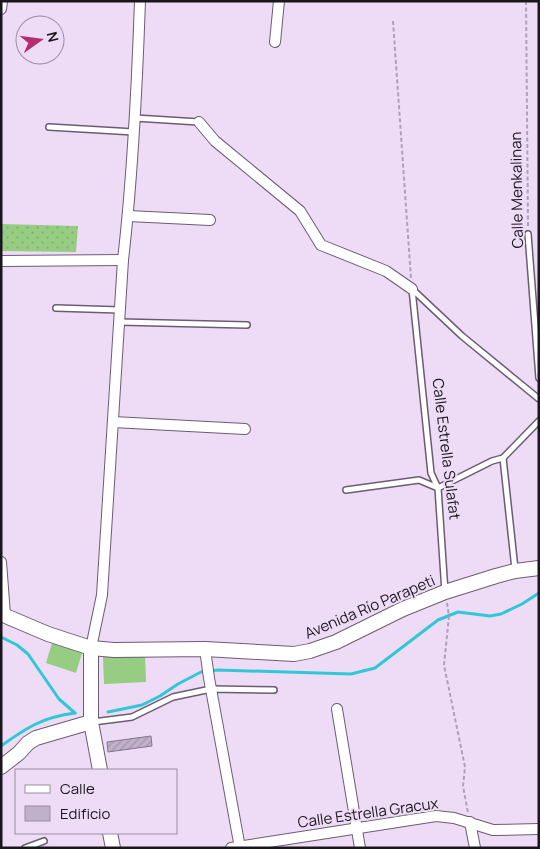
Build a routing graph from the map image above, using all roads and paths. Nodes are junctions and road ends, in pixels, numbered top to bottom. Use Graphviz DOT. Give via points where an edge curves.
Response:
graph roads {
  1 [pos="2,1"];
  2 [pos="140,1"];
  3 [pos="279,1"];
  4 [pos="526,1"];
  5 [pos="1,9"];
  6 [pos="393,21"];
  7 [pos="275,42"];
  8 [pos="135,118"];
  9 [pos="199,122"];
  10 [pos="49,127"];
  11 [pos="134,132"];
  12 [pos="128,216"];
  13 [pos="210,220"];
  14 [pos="528,234"];
  15 [pos="123,260"];
  16 [pos="1,261"];
  17 [pos="412,288"];
  18 [pos="56,308"];
  19 [pos="120,310"];
  20 [pos="120,322"];
  21 [pos="247,325"];
  22 [pos="539,378"];
  23 [pos="539,399"];
  24 [pos="539,421"];
  25 [pos="113,422"];
  26 [pos="245,429"];
  27 [pos="503,458"];
  28 [pos="438,488"];
  29 [pos="346,490"];
  30 [pos="1,562"];
  31 [pos="539,568"];
  32 [pos="515,571"];
  33 [pos="445,592"];
  34 [pos="3,615"];
  35 [pos="91,648"];
  36 [pos="206,656"];
  37 [pos="211,689"];
  38 [pos="274,690"];
  39 [pos="337,709"];
  40 [pos="91,722"];
  41 [pos="1,767"];
  42 [pos="100,769"];
  43 [pos="470,822"];
  44 [pos="357,829"];
  45 [pos="539,830"];
  46 [pos="110,834"];
  47 [pos="44,842"];
  48 [pos="237,847"];
  49 [pos="25,848"];
  50 [pos="113,848"];
  51 [pos="360,848"];
  52 [pos="475,848"];
  1 -- 5 [label="street"];
  2 -- 8 [label="street"];
  3 -- 7 [label="street"];
  4 -- 14 [label="path, Calle Menkalinan"];
  6 -- 17 [label="path"];
  8 -- 9 [label="lane"];
  8 -- 11 [label="street"];
  9 -- 17 [label="street" via="214,142 300,211 321,244 386,271"];
  10 -- 11 [label="lane"];
  11 -- 12 [label="street"];
  12 -- 13 [label="street"];
  12 -- 15 [label="street"];
  14 -- 22 [label="lane, Calle Menkalinan"];
  15 -- 16 [label="street"];
  15 -- 19 [label="street"];
  17 -- 23 [label="lane" via="462,336"];
  17 -- 28 [label="lane, Calle Estrella Sulafat" via="431,473"];
  18 -- 19 [label="lane"];
  19 -- 20 [label="street"];
  20 -- 21 [label="lane"];
  20 -- 25 [label="street"];
  24 -- 27 [label="lane"];
  25 -- 26 [label="street"];
  25 -- 35 [label="street" via="102,595"];
  27 -- 28 [label="lane" via="492,460"];
  27 -- 32 [label="lane"];
  28 -- 29 [label="lane" via="420,480"];
  28 -- 33 [label="lane, Calle Estrella Sulafat"];
  30 -- 34 [label="street"];
  31 -- 32 [label="main road, Avenida Río Parapeti"];
  32 -- 33 [label="main road, Avenida Río Parapeti"];
  33 -- 36 [label="main road, Avenida Río Parapeti" via="310,651"];
  33 -- 43 [label="path" via="449,616 444,665 465,767 463,786"];
  34 -- 35 [label="main road, Avenida Río Parapeti"];
  35 -- 36 [label="main road, Avenida Río Parapeti"];
  35 -- 40 [label="main road"];
  36 -- 37 [label="street"];
  37 -- 38 [label="lane"];
  37 -- 40 [label="lane" via="173,697 132,717"];
  37 -- 48 [label="street"];
  39 -- 44 [label="street"];
  40 -- 41 [label="main road" via="36,738"];
  40 -- 42 [label="main road"];
  43 -- 44 [label="street, Calle Estrella Gracux" via="436,816"];
  43 -- 45 [label="street, Calle Estrella Gracux" via="493,830"];
  43 -- 52 [label="street"];
  44 -- 48 [label="street, Calle Estrella Gracux"];
  44 -- 51 [label="street"];
  46 -- 50 [label="main road"];
  47 -- 49 [label="lane"];
}
